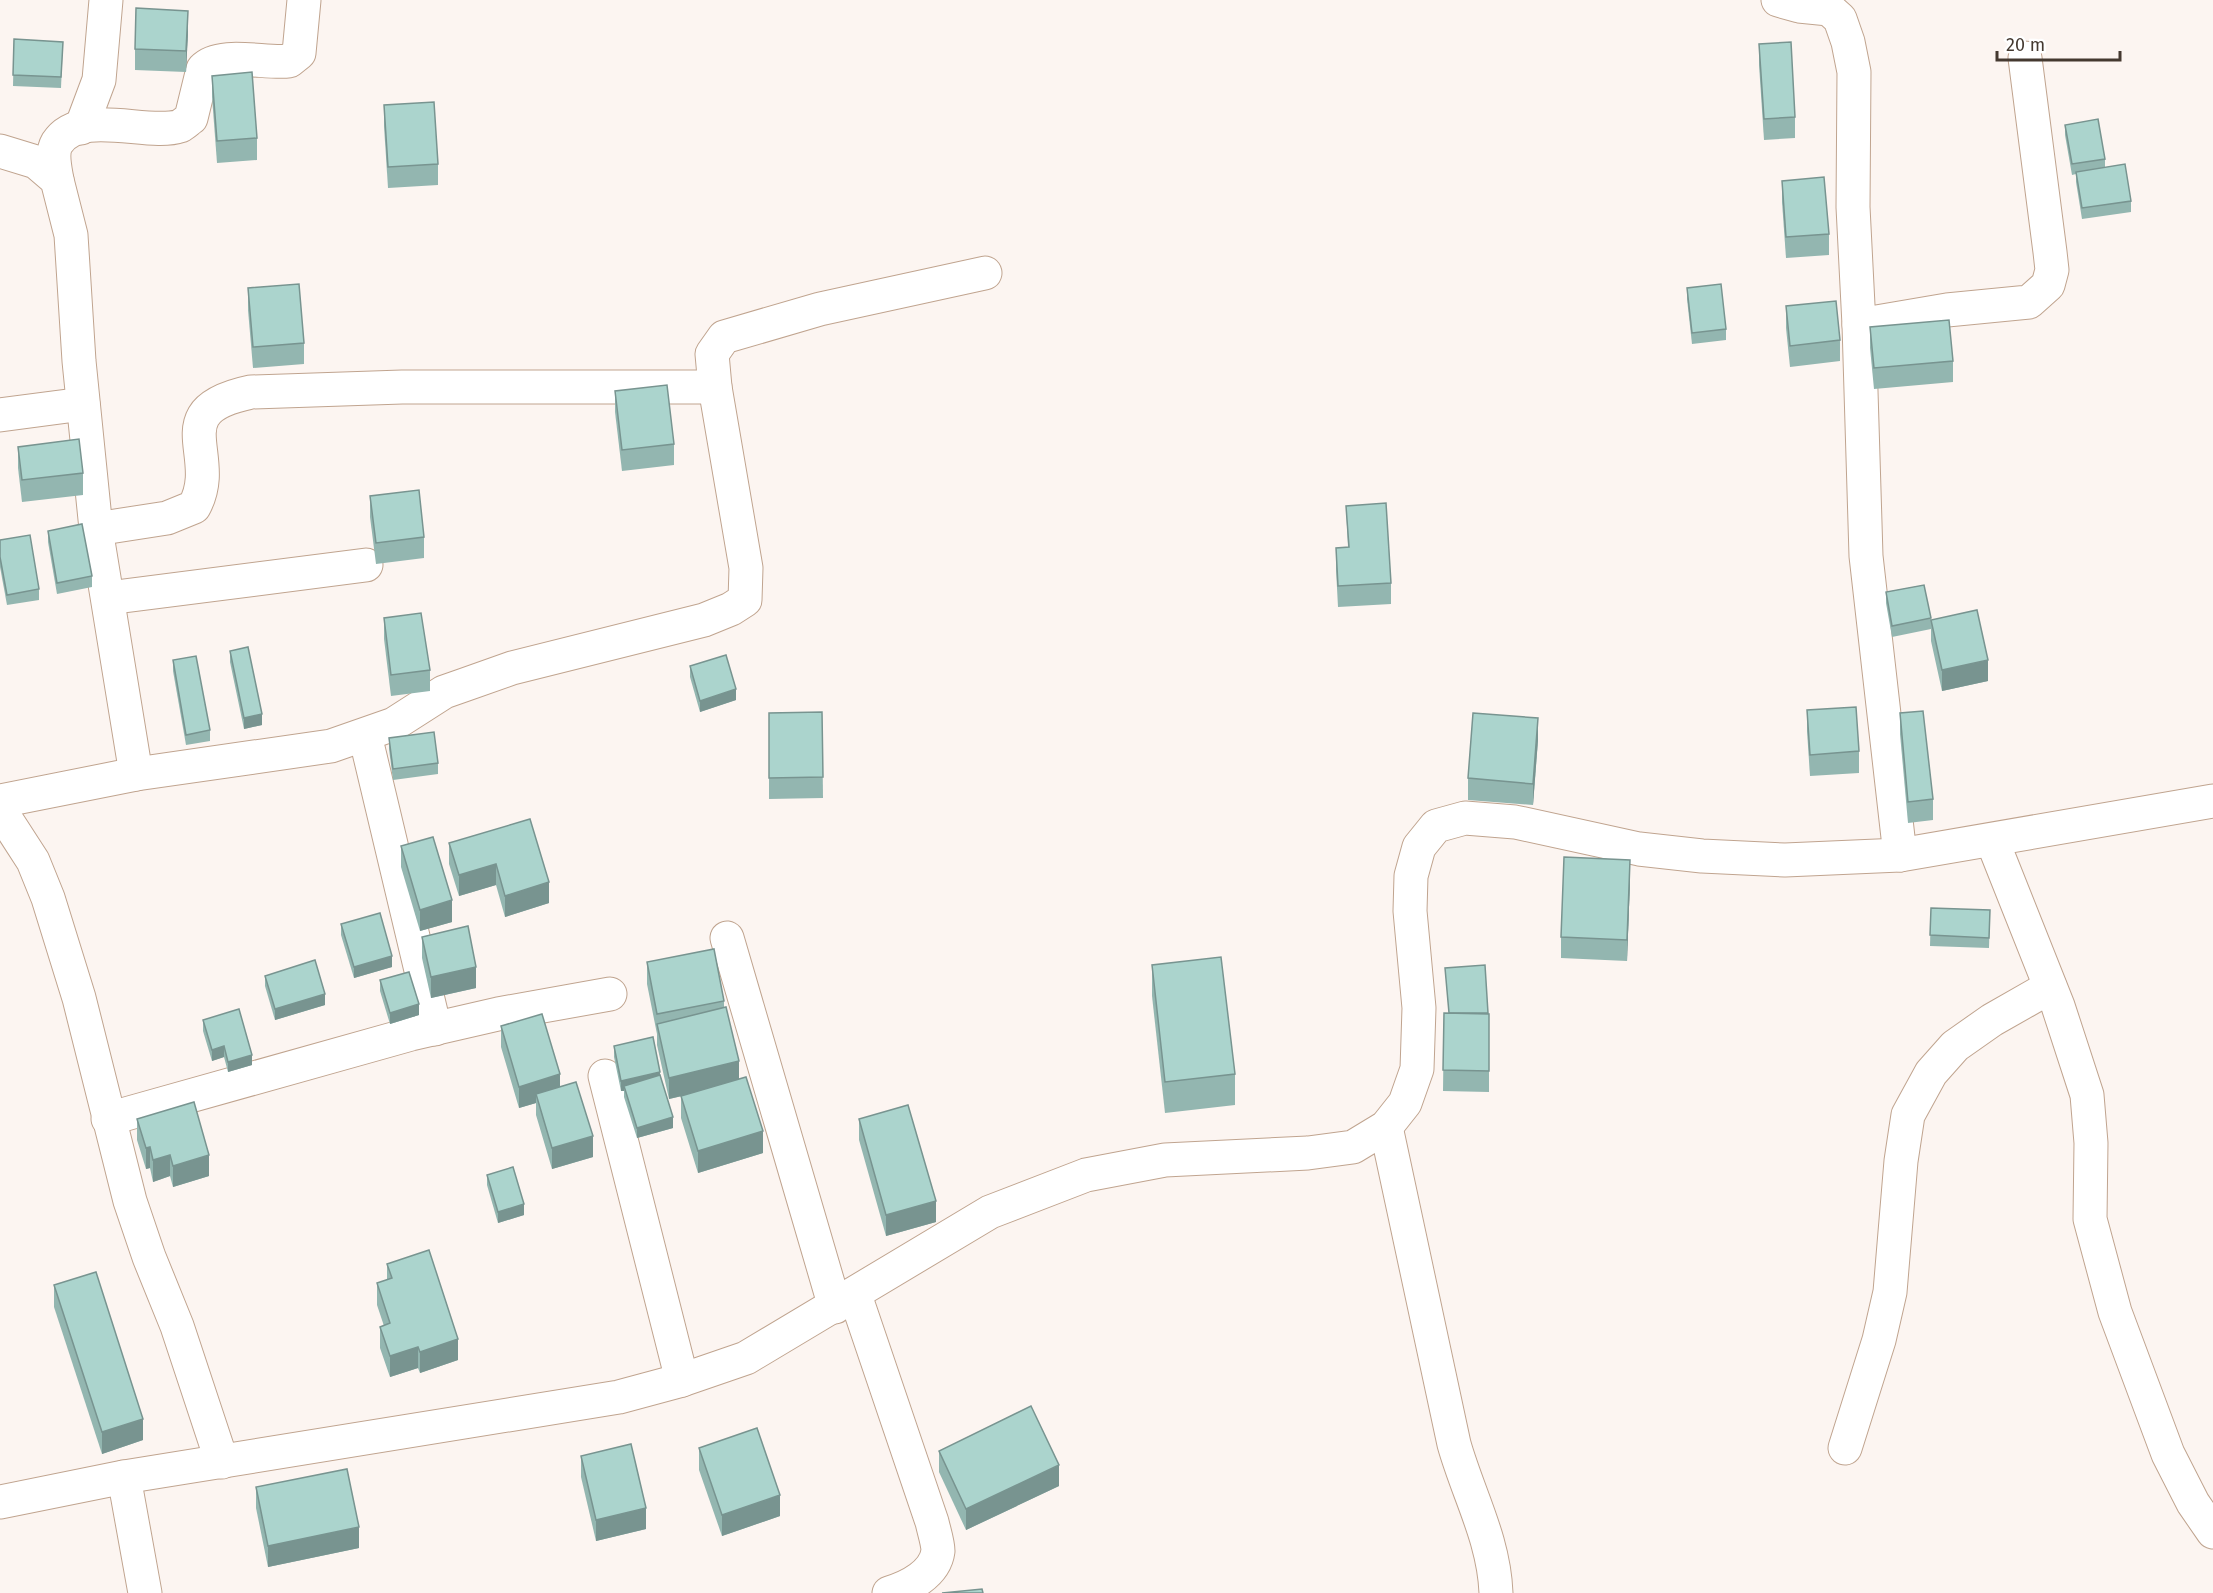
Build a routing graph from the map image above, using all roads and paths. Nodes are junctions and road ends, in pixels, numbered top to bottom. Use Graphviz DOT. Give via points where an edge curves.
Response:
graph roads {
  1 [pos="106,0"];
  2 [pos="304,0"];
  3 [pos="1778,0"];
  4 [pos="2025,58"];
  5 [pos="81,128"];
  6 [pos="0,151"];
  7 [pos="57,180"];
  8 [pos="985,273"];
  9 [pos="1858,325"];
  10 [pos="715,387"];
  11 [pos="83,404"];
  12 [pos="0,415"];
  13 [pos="96,529"];
  14 [pos="366,565"];
  15 [pos="108,598"];
  16 [pos="365,735"];
  17 [pos="136,774"];
  18 [pos="0,801"];
  19 [pos="2213,801"];
  20 [pos="0,810"];
  21 [pos="1992,840"];
  22 [pos="1900,855"];
  23 [pos="727,938"];
  24 [pos="2050,987"];
  25 [pos="610,994"];
  26 [pos="435,1029"];
  27 [pos="605,1076"];
  28 [pos="108,1119"];
  29 [pos="1386,1127"];
  30 [pos="845,1301"];
  31 [pos="682,1380"];
  32 [pos="1845,1448"];
  33 [pos="222,1462"];
  34 [pos="124,1477"];
  35 [pos="0,1502"];
  36 [pos="2213,1532"];
  37 [pos="145,1593"];
  38 [pos="889,1593"];
  39 [pos="1496,1593"];
  1 -- 5 [label="street" via="99,80"];
  2 -- 5 [label="street" via="299,53 290,62 226,60 206,65 192,118 179,126"];
  3 -- 9 [label="street" via="1829,9 1840,19 1848,42 1854,72 1853,207"];
  4 -- 9 [label="street" via="2052,270 2048,285 2029,302 1947,310"];
  5 -- 7 [label="street" via="68,132 57,143"];
  6 -- 7 [label="street" via="36,162"];
  7 -- 11 [label="street" via="71,235"];
  8 -- 10 [label="street" via="820,309 724,337 712,354"];
  9 -- 22 [label="street" via="1866,556"];
  10 -- 13 [label="street" via="402,387 250,392 232,396 206,410 200,421 202,475 200,497 194,507 167,518"];
  10 -- 16 [label="street" via="746,568 745,600 704,620 512,668 454,688 394,724"];
  11 -- 12 [label="street"];
  11 -- 13 [label="street"];
  13 -- 15 [label="street"];
  14 -- 15 [label="street"];
  15 -- 17 [label="street"];
  16 -- 17 [label="street" via="331,746"];
  16 -- 26 [label="street"];
  17 -- 18 [label="street"];
  19 -- 21 [label="street"];
  20 -- 28 [label="street" via="33,861 48,898 79,998"];
  21 -- 22 [label="street"];
  21 -- 24 [label="street"];
  22 -- 29 [label="street" via="1785,860 1701,856 1639,849 1515,822 1465,818 1436,826 1419,847 1411,876 1410,911 1419,1008 1417,1069 1405,1103"];
  23 -- 30 [label="street"];
  24 -- 32 [label="street" via="1992,1020 1955,1047 1931,1073 1908,1114 1890,1292"];
  24 -- 36 [label="street" via="2087,1095 2090,1219 2097,1253 2168,1454"];
  25 -- 26 [label="street"];
  26 -- 28 [label="street"];
  27 -- 31 [label="street"];
  28 -- 33 [label="street" via="130,1201"];
  29 -- 30 [label="street" via="1353,1147 1165,1160 1086,1175 990,1212"];
  29 -- 39 [label="street" via="1454,1444 1487,1538"];
  30 -- 31 [label="street" via="746,1358"];
  30 -- 38 [label="street" via="932,1522 938,1551 927,1573 904,1589"];
  31 -- 33 [label="street" via="619,1398"];
  33 -- 34 [label="street"];
  34 -- 35 [label="street"];
  34 -- 37 [label="street"];
}
